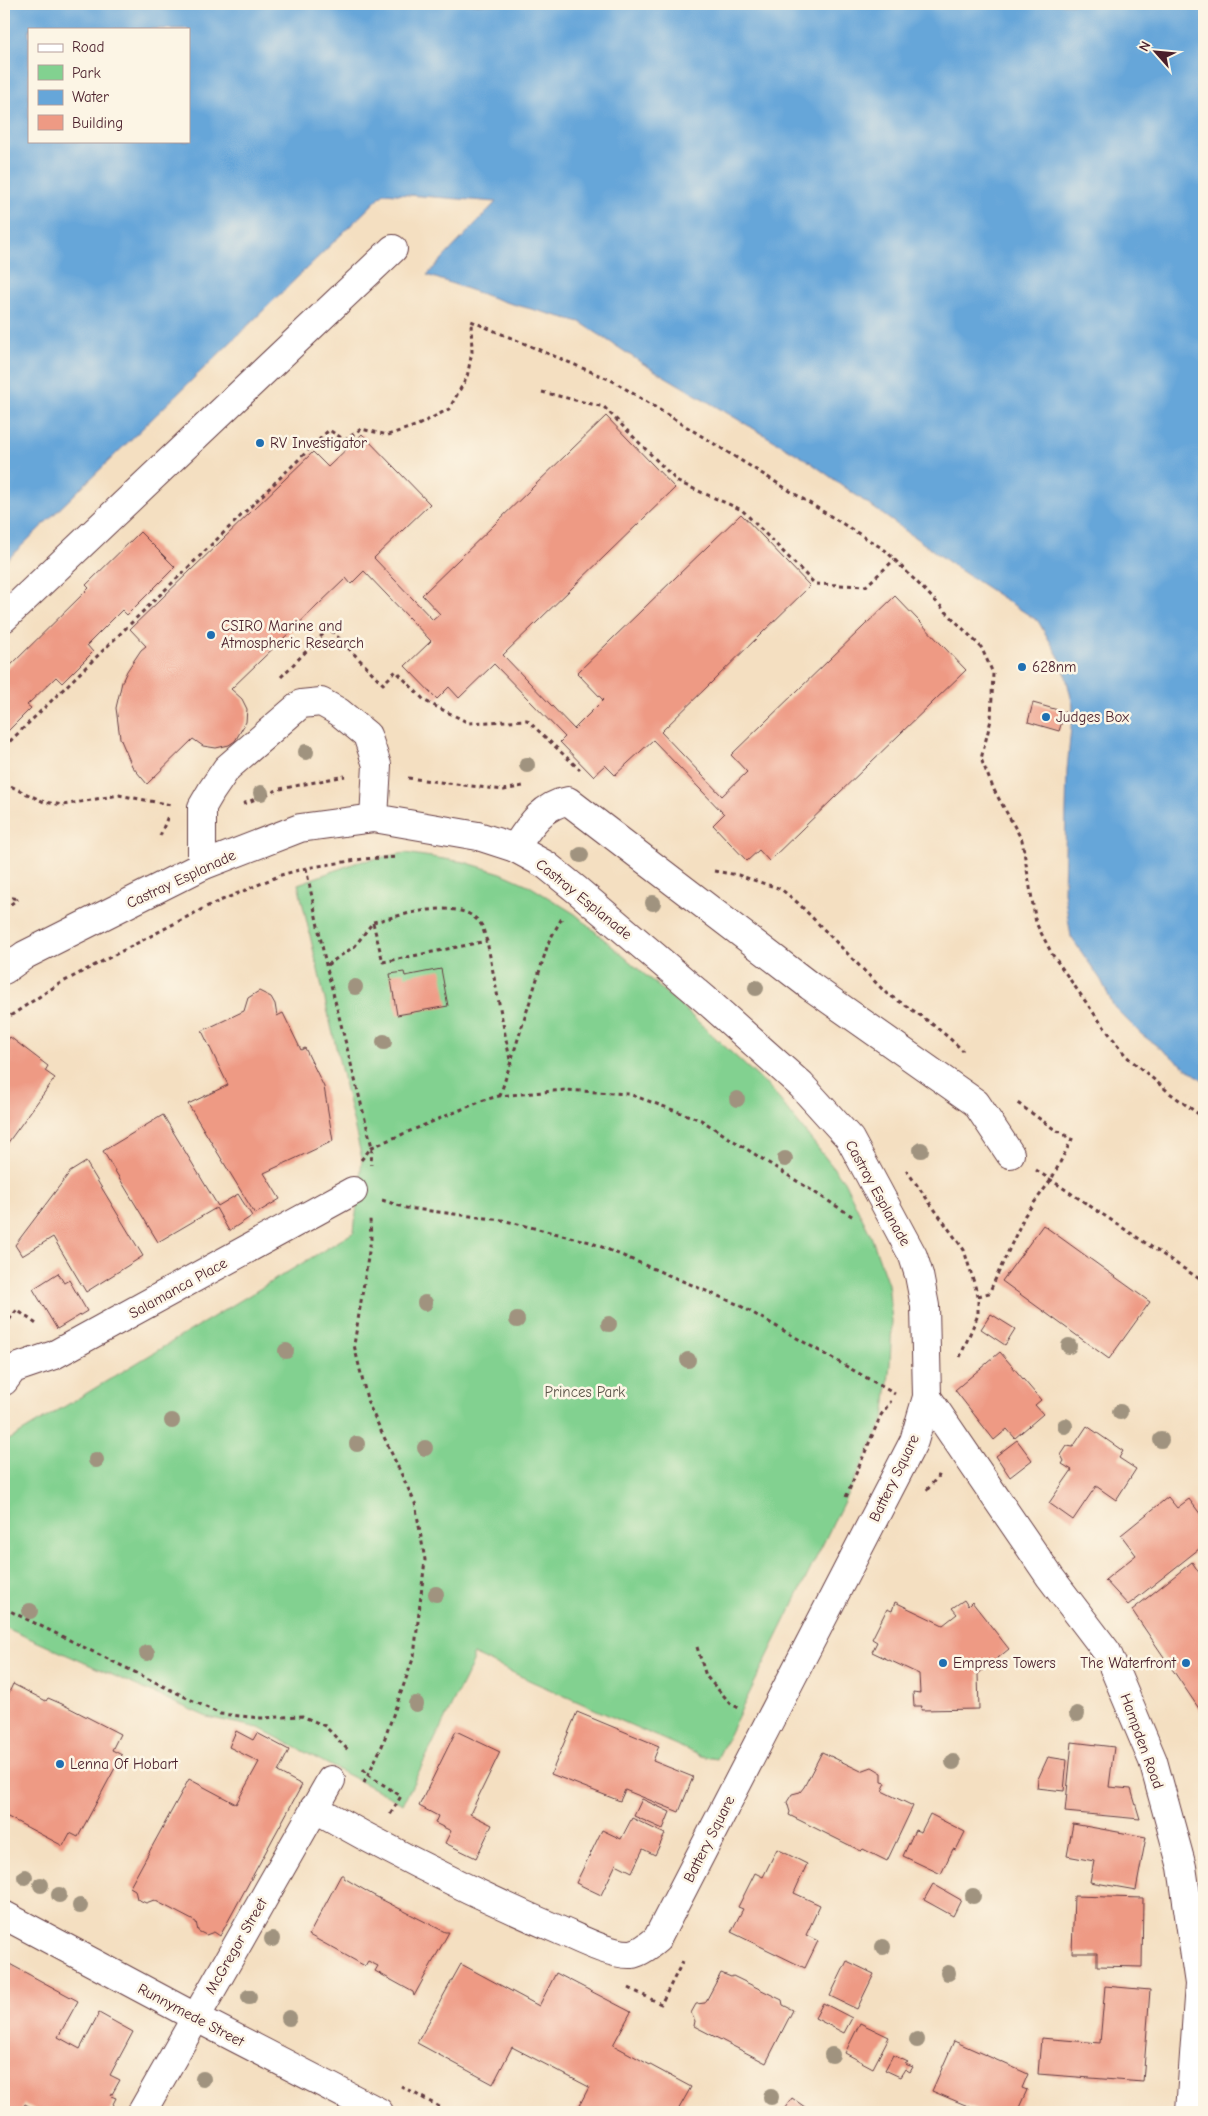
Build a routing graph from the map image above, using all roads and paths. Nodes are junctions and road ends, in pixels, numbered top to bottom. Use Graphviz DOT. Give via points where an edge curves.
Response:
graph roads {
  1 [pos="393,249"];
  2 [pos="542,392"];
  3 [pos="895,559"];
  4 [pos="4,618"];
  5 [pos="425,701"];
  6 [pos="4,747"];
  7 [pos="4,783"];
  8 [pos="568,801"];
  9 [pos="172,806"];
  10 [pos="374,818"];
  11 [pos="515,848"];
  12 [pos="400,857"];
  13 [pos="202,866"];
  14 [pos="306,868"];
  15 [pos="710,870"];
  16 [pos="4,896"];
  17 [pos="4,908"];
  18 [pos="562,917"];
  19 [pos="373,922"];
  20 [pos="487,941"];
  21 [pos="11,956"];
  22 [pos="326,965"];
  23 [pos="4,1020"];
  24 [pos="966,1055"];
  25 [pos="511,1065"];
  26 [pos="499,1096"];
  27 [pos="1014,1100"];
  28 [pos="1204,1118"];
  29 [pos="372,1147"];
  30 [pos="1010,1154"];
  31 [pos="903,1166"];
  32 [pos="1051,1180"];
  33 [pos="361,1193"];
  34 [pos="860,1221"];
  35 [pos="1204,1282"];
  36 [pos="978,1296"];
  37 [pos="956,1366"];
  38 [pos="4,1381"];
  39 [pos="895,1394"];
  40 [pos="927,1397"];
  41 [pos="944,1478"];
  42 [pos="922,1497"];
  43 [pos="844,1502"];
  44 [pos="4,1608"];
  45 [pos="697,1647"];
  46 [pos="744,1699"];
  47 [pos="740,1708"];
  48 [pos="736,1717"];
  49 [pos="769,1723"];
  50 [pos="352,1756"];
  51 [pos="358,1762"];
  52 [pos="368,1776"];
  53 [pos="331,1780"];
  54 [pos="314,1808"];
  55 [pos="389,1817"];
  56 [pos="341,1824"];
  57 [pos="4,1915"];
  58 [pos="688,1952"];
  59 [pos="627,1987"];
  60 [pos="195,2017"];
  61 [pos="142,2112"];
  62 [pos="380,2112"];
  63 [pos="1190,2112"];
  1 -- 4 [label="street"];
  2 -- 3 [label="path" via="604,406 678,482 742,510 815,584 866,586"];
  3 -- 6 [label="path" via="886,550 613,381 471,321 472,352 467,377 449,408 418,425 388,435 361,430 345,440 329,430"];
  3 -- 28 [label="path" via="981,647 993,674 991,720 981,759 1022,840 1036,923 1052,954 1126,1056"];
  5 -- 8 [label="path" via="469,723 527,720 580,771"];
  7 -- 9 [label="path" via="44,802 64,805 119,795"];
  8 -- 11 [label="street" via="556,803 533,822"];
  8 -- 30 [label="street" via="810,986 976,1103"];
  10 -- 11 [label="street, Castray Esplanade" via="478,836"];
  10 -- 13 [label="street, Castray Esplanade" via="300,828"];
  10 -- 13 [label="street" via="377,765 367,734 321,702 302,704 227,768 212,790 202,807"];
  11 -- 40 [label="street, Castray Esplanade" via="546,865 705,999 801,1085 850,1139 909,1248 919,1275 925,1306"];
  12 -- 14 [label="path"];
  13 -- 21 [label="street, Castray Esplanade"];
  14 -- 22 [label="path"];
  14 -- 23 [label="path" via="281,875 208,906 56,985"];
  15 -- 24 [label="path" via="781,889 804,908 887,994"];
  16 -- 17 [label="path" via="18,899"];
  18 -- 25 [label="path" via="549,942"];
  19 -- 20 [label="path" via="440,908 473,916"];
  19 -- 20 [label="path" via="383,962"];
  19 -- 22 [label="path" via="355,946"];
  20 -- 25 [label="path"];
  22 -- 29 [label="path"];
  25 -- 26 [label="path"];
  26 -- 29 [label="path"];
  26 -- 34 [label="path" via="565,1090 629,1094 701,1120"];
  27 -- 32 [label="path" via="1072,1139"];
  29 -- 33 [label="path"];
  30 -- 32 [label="path"];
  31 -- 36 [label="path" via="964,1250"];
  32 -- 35 [label="path"];
  32 -- 36 [label="path" via="1025,1216 989,1294"];
  33 -- 38 [label="street, Salamanca Place" via="54,1356 13,1369"];
  33 -- 39 [label="path" via="406,1208 502,1220 590,1242 737,1304"];
  33 -- 52 [label="path" via="371,1240 354,1345 368,1403 415,1503 425,1560 414,1656"];
  36 -- 37 [label="path" via="978,1315"];
  39 -- 40 [label="path"];
  39 -- 43 [label="path" via="881,1415"];
  40 -- 49 [label="street, Battery Square" via="914,1441"];
  40 -- 63 [label="street, Hampden Road" via="1050,1576 1107,1652 1153,1761 1182,1867 1199,1984"];
  41 -- 42 [label="path" via="938,1476"];
  44 -- 50 [label="path" via="220,1714 261,1718 302,1716 325,1726"];
  45 -- 47 [label="path" via="706,1676 731,1704"];
  46 -- 47 [label="path"];
  47 -- 48 [label="path"];
  47 -- 49 [label="path"];
  49 -- 56 [label="street, Battery Square" via="657,1939 632,1954 603,1949 524,1915"];
  51 -- 52 [label="path"];
  52 -- 55 [label="path" via="401,1796"];
  52 -- 56 [label="path"];
  53 -- 54 [label="street, McGregor Street"];
  54 -- 56 [label="street, Battery Square"];
  54 -- 60 [label="street, McGregor Street"];
  57 -- 60 [label="street, Runnymede Street"];
  58 -- 59 [label="path" via="661,2004"];
  60 -- 61 [label="street, McGregor Street"];
  60 -- 62 [label="street, Runnymede Street"];
}
